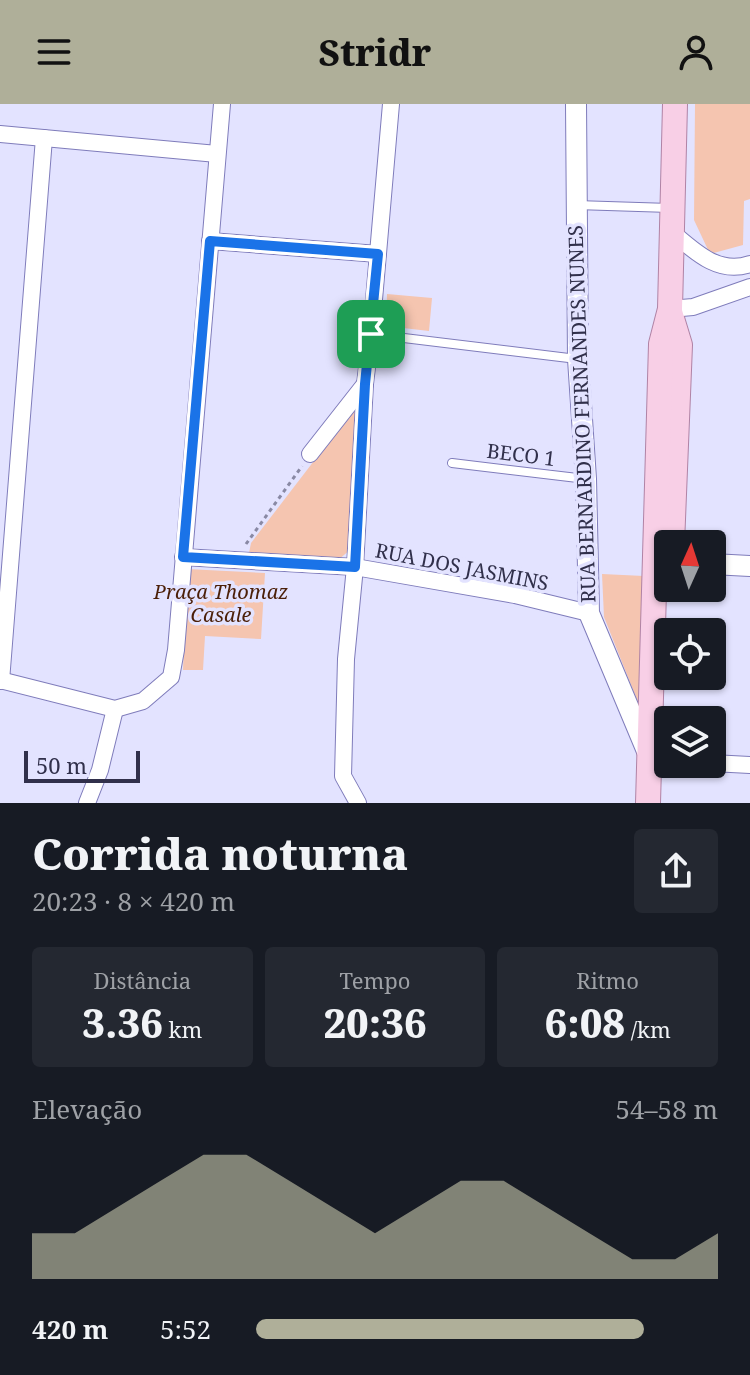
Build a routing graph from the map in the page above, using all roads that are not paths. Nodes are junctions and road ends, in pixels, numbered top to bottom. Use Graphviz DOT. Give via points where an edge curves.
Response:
graph roads {
  1 [pos="222,104"];
  2 [pos="391,104"];
  3 [pos="576,104"];
  4 [pos="675,104"];
  5 [pos="0,134"];
  6 [pos="44,138"];
  7 [pos="217,154"];
  8 [pos="575,204"];
  9 [pos="673,221"];
  10 [pos="210,241"];
  11 [pos="378,254"];
  12 [pos="749,268"];
  13 [pos="750,287"];
  14 [pos="670,309"];
  15 [pos="371,334"];
  16 [pos="578,359"];
  17 [pos="365,384"];
  18 [pos="310,454"];
  19 [pos="452,463"];
  20 [pos="586,479"];
  21 [pos="673,530"];
  22 [pos="183,557"];
  23 [pos="726,565"];
  24 [pos="750,566"];
  25 [pos="355,567"];
  26 [pos="589,613"];
  27 [pos="0,680"];
  28 [pos="661,706"];
  29 [pos="115,709"];
  30 [pos="654,746"];
  31 [pos="726,764"];
  32 [pos="750,765"];
  33 [pos="656,778"];
  34 [pos="661,778"];
  35 [pos="87,803"];
  36 [pos="358,803"];
  37 [pos="648,803"];
  38 [pos="662,803"];
  1 -- 7 [label="street"];
  2 -- 11 [label="street"];
  3 -- 8 [label="street, RUA BERNARDINO FERNANDES NUNES"];
  4 -- 9 [label="main road"];
  5 -- 6 [label="street"];
  6 -- 7 [label="street"];
  6 -- 27 [label="street"];
  7 -- 10 [label="street"];
  8 -- 9 [label="lane"];
  8 -- 16 [label="street, RUA BERNARDINO FERNANDES NUNES"];
  9 -- 12 [label="street" via="695,252 715,264"];
  9 -- 14 [label="main road"];
  10 -- 11 [label="street"];
  10 -- 22 [label="street"];
  11 -- 15 [label="street"];
  13 -- 14 [label="street" via="693,307"];
  14 -- 21 [label="main road" via="680,345"];
  14 -- 28 [label="main road" via="661,344"];
  15 -- 16 [label="lane"];
  15 -- 17 [label="street"];
  16 -- 20 [label="street, RUA BERNARDINO FERNANDES NUNES"];
  17 -- 18 [label="street"];
  17 -- 25 [label="street"];
  19 -- 20 [label="lane, BECO 1"];
  20 -- 26 [label="street, RUA BERNARDINO FERNANDES NUNES"];
  22 -- 25 [label="street, RUA DOS JASMINS"];
  22 -- 29 [label="street" via="171,677 143,701"];
  23 -- 24 [label="street"];
  25 -- 26 [label="street, RUA DOS JASMINS"];
  25 -- 36 [label="street" via="343,776"];
  26 -- 30 [label="street, RUA BERNARDINO FERNANDES NUNES"];
  27 -- 29 [label="street"];
  29 -- 35 [label="street"];
  31 -- 32 [label="street"];
  33 -- 37 [label="main road"];
  34 -- 38 [label="main road"];
}
